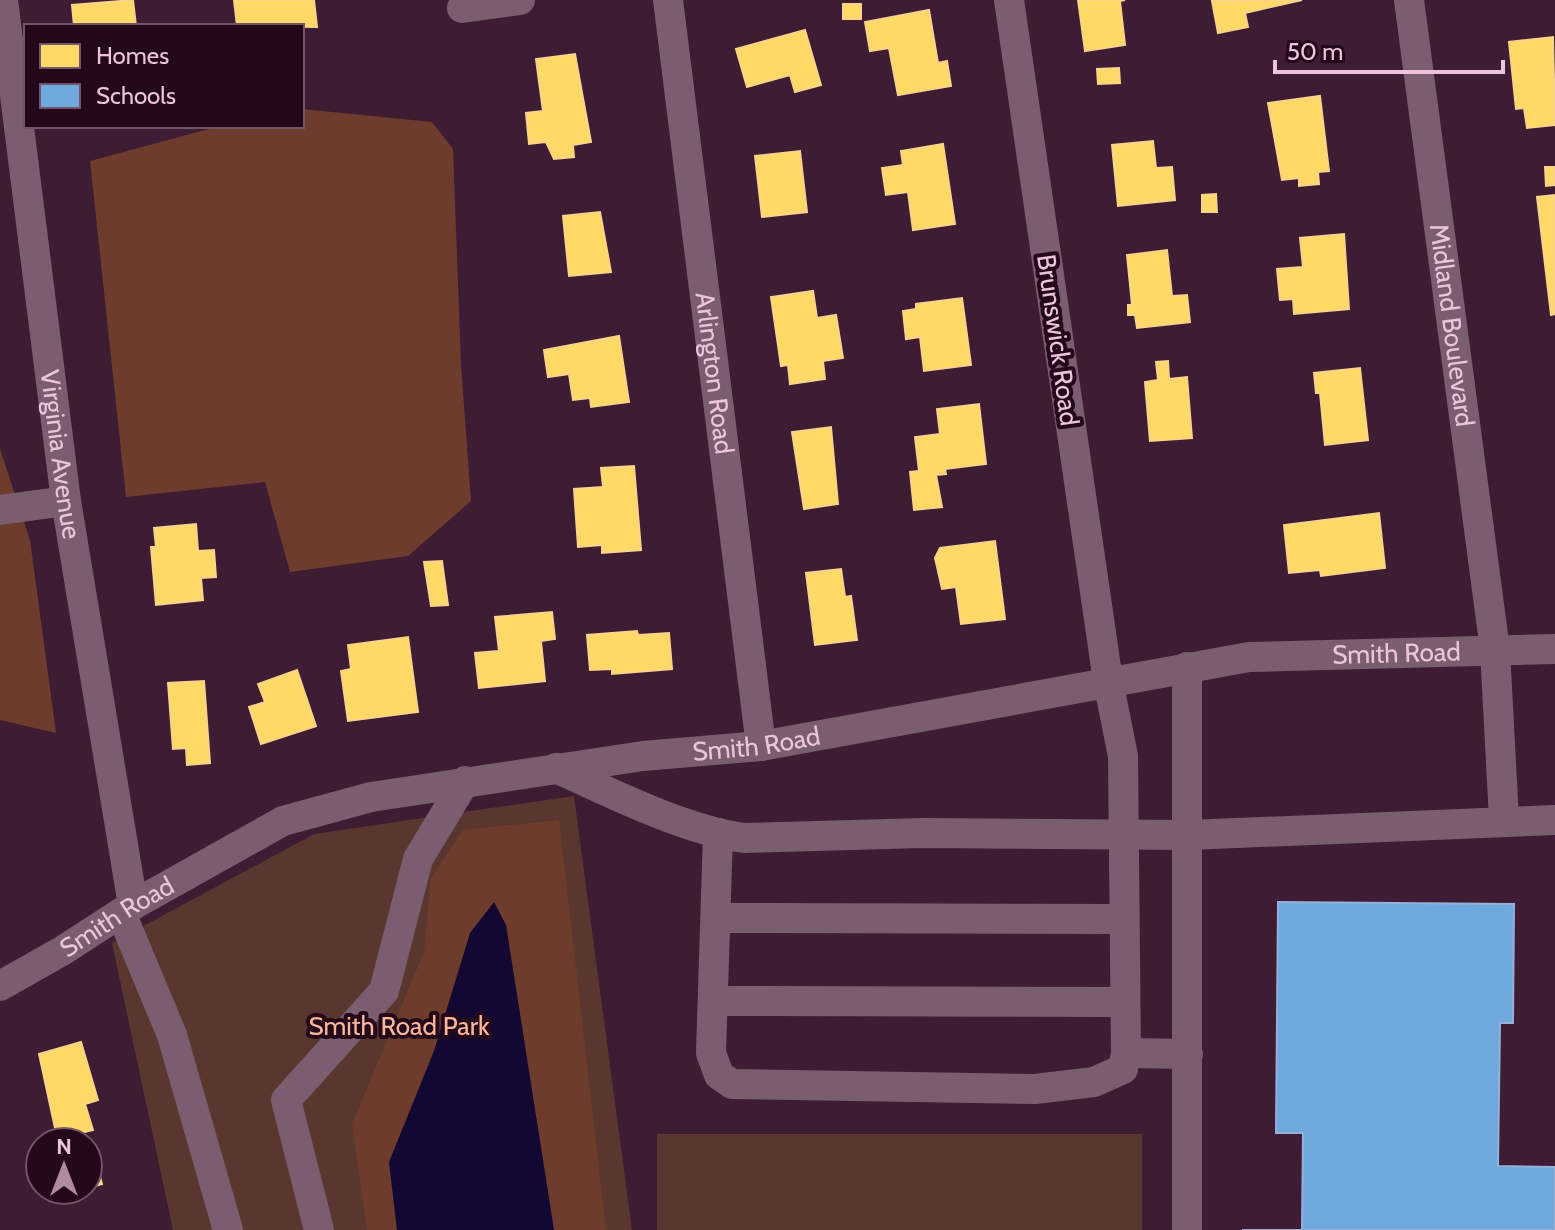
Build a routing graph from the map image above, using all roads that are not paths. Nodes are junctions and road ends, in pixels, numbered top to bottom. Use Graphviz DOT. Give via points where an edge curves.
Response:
graph roads {
  1 [pos="3,0"];
  2 [pos="520,0"];
  3 [pos="668,0"];
  4 [pos="1009,0"];
  5 [pos="1409,0"];
  6 [pos="462,8"];
  7 [pos="10,132"];
  8 [pos="66,501"];
  9 [pos="0,510"];
  10 [pos="1555,649"];
  11 [pos="1495,650"];
  12 [pos="1187,667"];
  13 [pos="1108,681"];
  14 [pos="761,746"];
  15 [pos="556,768"];
  16 [pos="465,781"];
  17 [pos="1504,819"];
  18 [pos="1555,820"];
  19 [pos="718,833"];
  20 [pos="1123,835"];
  21 [pos="1189,835"];
  22 [pos="127,909"];
  23 [pos="716,918"];
  24 [pos="1124,919"];
  25 [pos="0,986"];
  26 [pos="713,1001"];
  27 [pos="1125,1002"];
  28 [pos="1126,1053"];
  29 [pos="1188,1054"];
  30 [pos="228,1230"];
  31 [pos="319,1230"];
  32 [pos="1187,1230"];
  1 -- 7 [label="street, Virginia Avenue"];
  2 -- 6 [label="street"];
  3 -- 14 [label="street, Arlington Road"];
  4 -- 13 [label="street, Brunswick Road"];
  5 -- 11 [label="street, Midland Boulevard"];
  7 -- 8 [label="street, Virginia Avenue"];
  8 -- 9 [label="street"];
  8 -- 22 [label="street, Virginia Avenue"];
  10 -- 11 [label="street, Smith Road"];
  11 -- 12 [label="street, Smith Road" via="1249,657"];
  11 -- 17 [label="street, Midland Boulevard"];
  12 -- 13 [label="street, Smith Road"];
  12 -- 21 [label="street"];
  13 -- 14 [label="street, Smith Road"];
  13 -- 20 [label="street, Brunswick Road" via="1123,756"];
  14 -- 15 [label="street, Smith Road"];
  15 -- 16 [label="street, Smith Road"];
  15 -- 19 [label="street"];
  16 -- 22 [label="street, Smith Road" via="371,797 283,821"];
  16 -- 31 [label="street" via="418,859 384,991 286,1100"];
  17 -- 18 [label="street"];
  17 -- 21 [label="street"];
  19 -- 20 [label="street" via="744,838"];
  19 -- 23 [label="street"];
  20 -- 21 [label="street"];
  20 -- 24 [label="street, Brunswick Road"];
  21 -- 29 [label="street"];
  22 -- 25 [label="street, Smith Road"];
  22 -- 30 [label="street, Virginia Avenue" via="172,1035"];
  23 -- 24 [label="street"];
  23 -- 26 [label="street"];
  24 -- 27 [label="street, Brunswick Road"];
  26 -- 27 [label="street"];
  26 -- 28 [label="street" via="711,1053 719,1075 732,1084 1035,1089 1094,1082 1123,1069"];
  27 -- 28 [label="street, Brunswick Road"];
  28 -- 29 [label="street"];
  29 -- 32 [label="street"];
}
